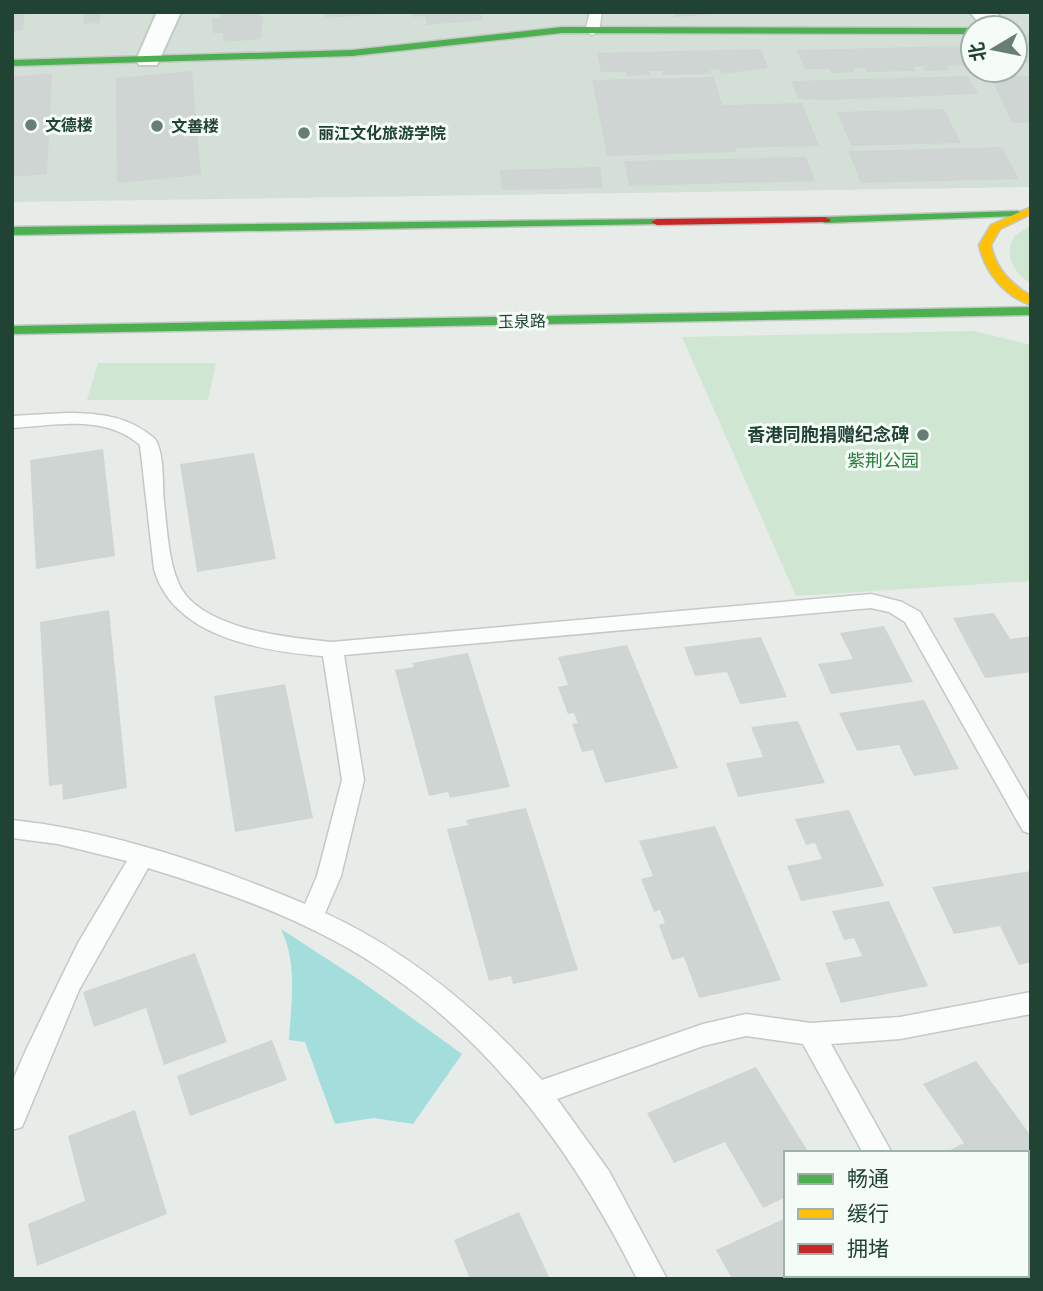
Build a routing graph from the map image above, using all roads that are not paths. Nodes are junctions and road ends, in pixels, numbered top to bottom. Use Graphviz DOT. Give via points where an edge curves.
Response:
graph roads {
  1 [pos="169,12"];
  2 [pos="596,12"];
  3 [pos="592,31"];
  4 [pos="959,31"];
  5 [pos="148,60"];
  6 [pos="12,63"];
  7 [pos="1024,212"];
  8 [pos="12,231"];
  9 [pos="1031,301"];
  10 [pos="1031,311"];
  11 [pos="12,330"];
  12 [pos="12,422"];
  13 [pos="332,649"];
  14 [pos="1031,825"];
  15 [pos="12,829"];
  16 [pos="143,856"];
  17 [pos="312,917"];
  18 [pos="1031,1003"];
  19 [pos="811,1034"];
  20 [pos="538,1094"];
  21 [pos="12,1118"];
  22 [pos="876,1151"];
  23 [pos="652,1279"];
  1 -- 5 [label="street"];
  2 -- 3 [label="lane"];
  3 -- 4 [label="main road"];
  3 -- 5 [label="main road" via="523,33 363,52"];
  5 -- 6 [label="main road"];
  7 -- 8 [label="main road" via="852,219"];
  7 -- 9 [label="main road" via="995,227 988,236 985,255 996,276"];
  10 -- 11 [label="main road, 玉泉路"];
  12 -- 13 [label="lane" via="107,419 132,428 149,443 165,570 178,599 223,628 304,648"];
  13 -- 14 [label="lane" via="871,601 895,607 913,617"];
  13 -- 17 [label="lane" via="353,780 329,876"];
  15 -- 16 [label="lane"];
  16 -- 17 [label="lane"];
  16 -- 21 [label="lane" via="111,906 53,1017"];
  17 -- 20 [label="lane" via="415,979 508,1060"];
  18 -- 19 [label="lane" via="900,1028"];
  19 -- 20 [label="lane" via="746,1025 703,1035"];
  19 -- 22 [label="lane"];
  20 -- 23 [label="lane" via="593,1167"];
}
